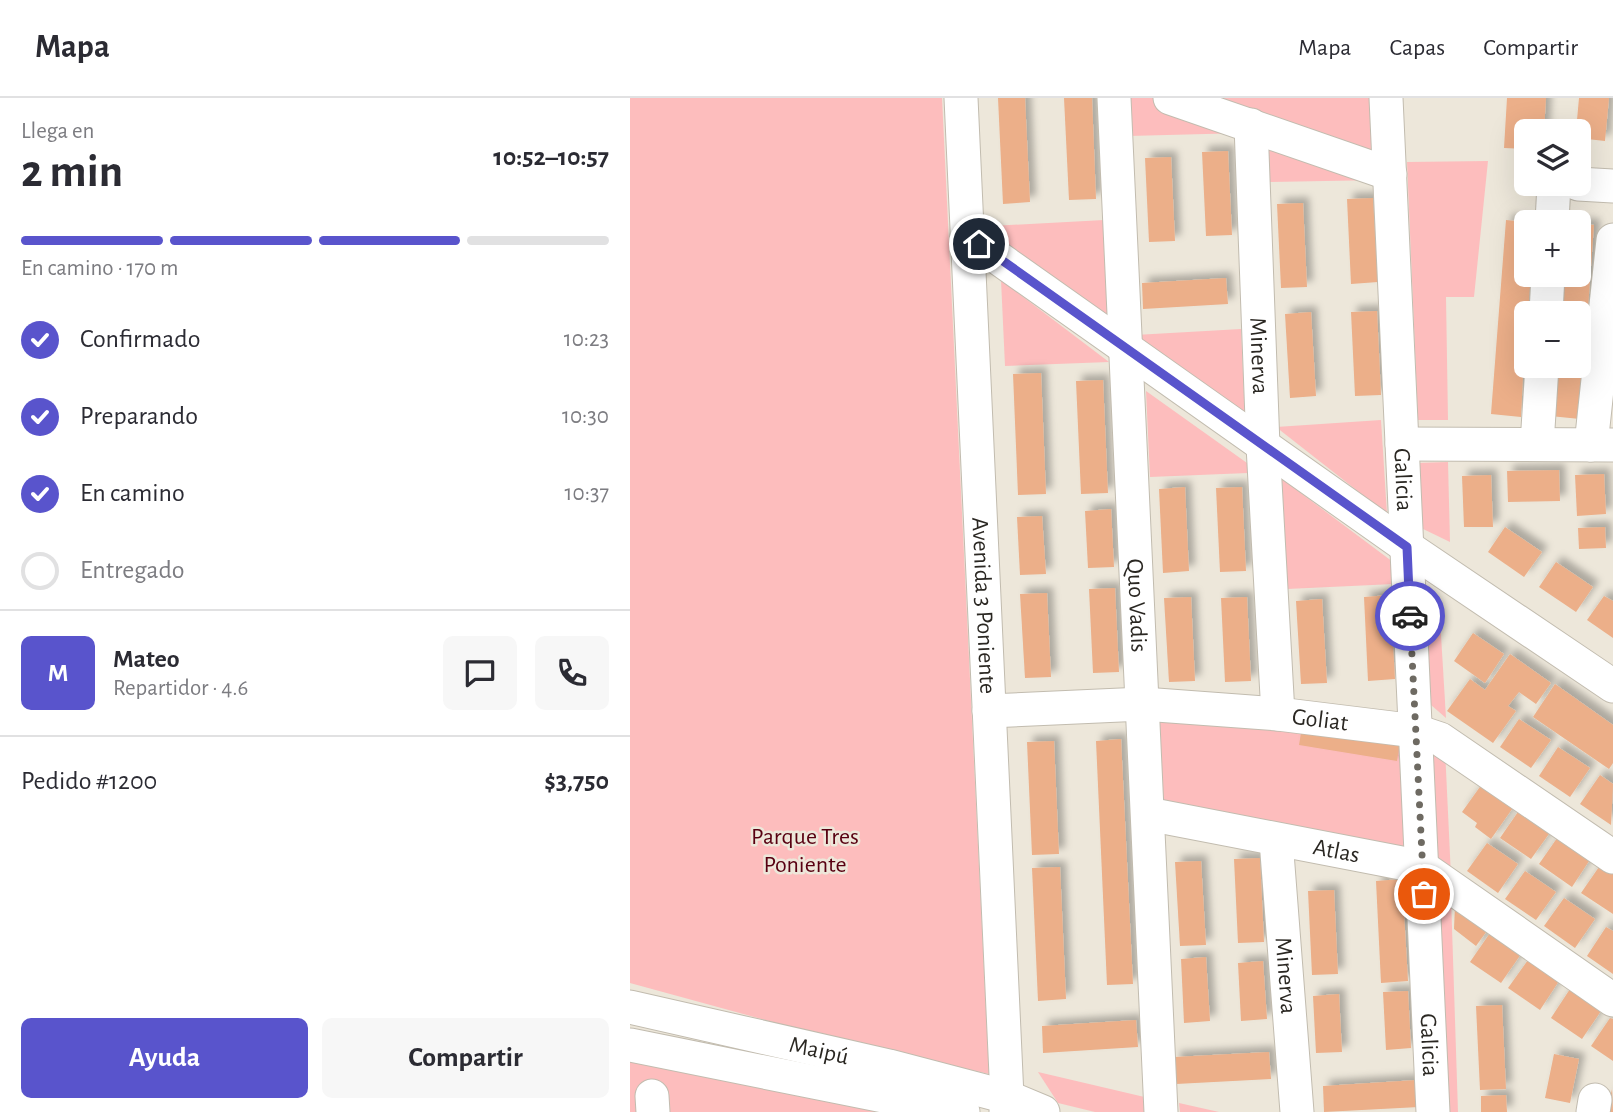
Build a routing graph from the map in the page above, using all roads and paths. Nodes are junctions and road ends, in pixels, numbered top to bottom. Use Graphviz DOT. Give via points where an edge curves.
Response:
graph roads {
  1 [pos="961,98"];
  2 [pos="1114,98"];
  3 [pos="1170,98"];
  4 [pos="1386,98"];
  5 [pos="1251,125"];
  6 [pos="1390,174"];
  7 [pos="1591,185"];
  8 [pos="1613,186"];
  9 [pos="967,236"];
  10 [pos="1613,240"];
  11 [pos="1126,349"];
  12 [pos="1541,378"];
  13 [pos="1402,444"];
  14 [pos="1537,444"];
  15 [pos="1602,445"];
  16 [pos="1263,446"];
  17 [pos="1407,547"];
  18 [pos="1613,686"];
  19 [pos="1143,704"];
  20 [pos="989,711"];
  21 [pos="1278,714"];
  22 [pos="1416,731"];
  23 [pos="1148,814"];
  24 [pos="1276,840"];
  25 [pos="1613,858"];
  26 [pos="1422,867"];
  27 [pos="1613,1000"];
  28 [pos="630,1007"];
  29 [pos="630,1045"];
  30 [pos="1007,1104"];
  31 [pos="964,1112"];
  32 [pos="1043,1112"];
  33 [pos="1161,1112"];
  34 [pos="1297,1112"];
  35 [pos="1433,1112"];
  1 -- 9 [label="street, Avenida 3 Poniente"];
  2 -- 11 [label="street, Quo Vadis"];
  3 -- 5 [label="street"];
  4 -- 6 [label="street, Galicia"];
  5 -- 6 [label="street"];
  5 -- 16 [label="street, Minerva"];
  6 -- 13 [label="street, Galicia"];
  7 -- 8 [label="street"];
  9 -- 11 [label="street"];
  9 -- 20 [label="street, Avenida 3 Poniente"];
  10 -- 15 [label="street"];
  11 -- 16 [label="street"];
  11 -- 19 [label="street, Quo Vadis"];
  12 -- 14 [label="street"];
  13 -- 14 [label="street"];
  13 -- 17 [label="street, Galicia"];
  14 -- 15 [label="street"];
  16 -- 17 [label="street"];
  16 -- 21 [label="street, Minerva"];
  17 -- 18 [label="street"];
  17 -- 22 [label="street, Galicia"];
  19 -- 20 [label="street, Goliat"];
  19 -- 21 [label="street, Goliat"];
  19 -- 23 [label="street, Quo Vadis"];
  20 -- 30 [label="street, Avenida 3 Poniente"];
  21 -- 22 [label="street, Goliat"];
  22 -- 25 [label="street, Goliat" via="1440,739"];
  22 -- 26 [label="street, Galicia"];
  23 -- 24 [label="street, Atlas"];
  23 -- 33 [label="street, Quo Vadis"];
  24 -- 26 [label="street, Atlas"];
  24 -- 34 [label="street, Minerva"];
  26 -- 27 [label="street, Atlas"];
  26 -- 35 [label="street, Galicia"];
  28 -- 30 [label="street, Maipú" via="889,1066"];
  29 -- 31 [label="street, Maipú"];
  30 -- 31 [label="street, Maipú"];
  30 -- 32 [label="street, Maipú"];
}
